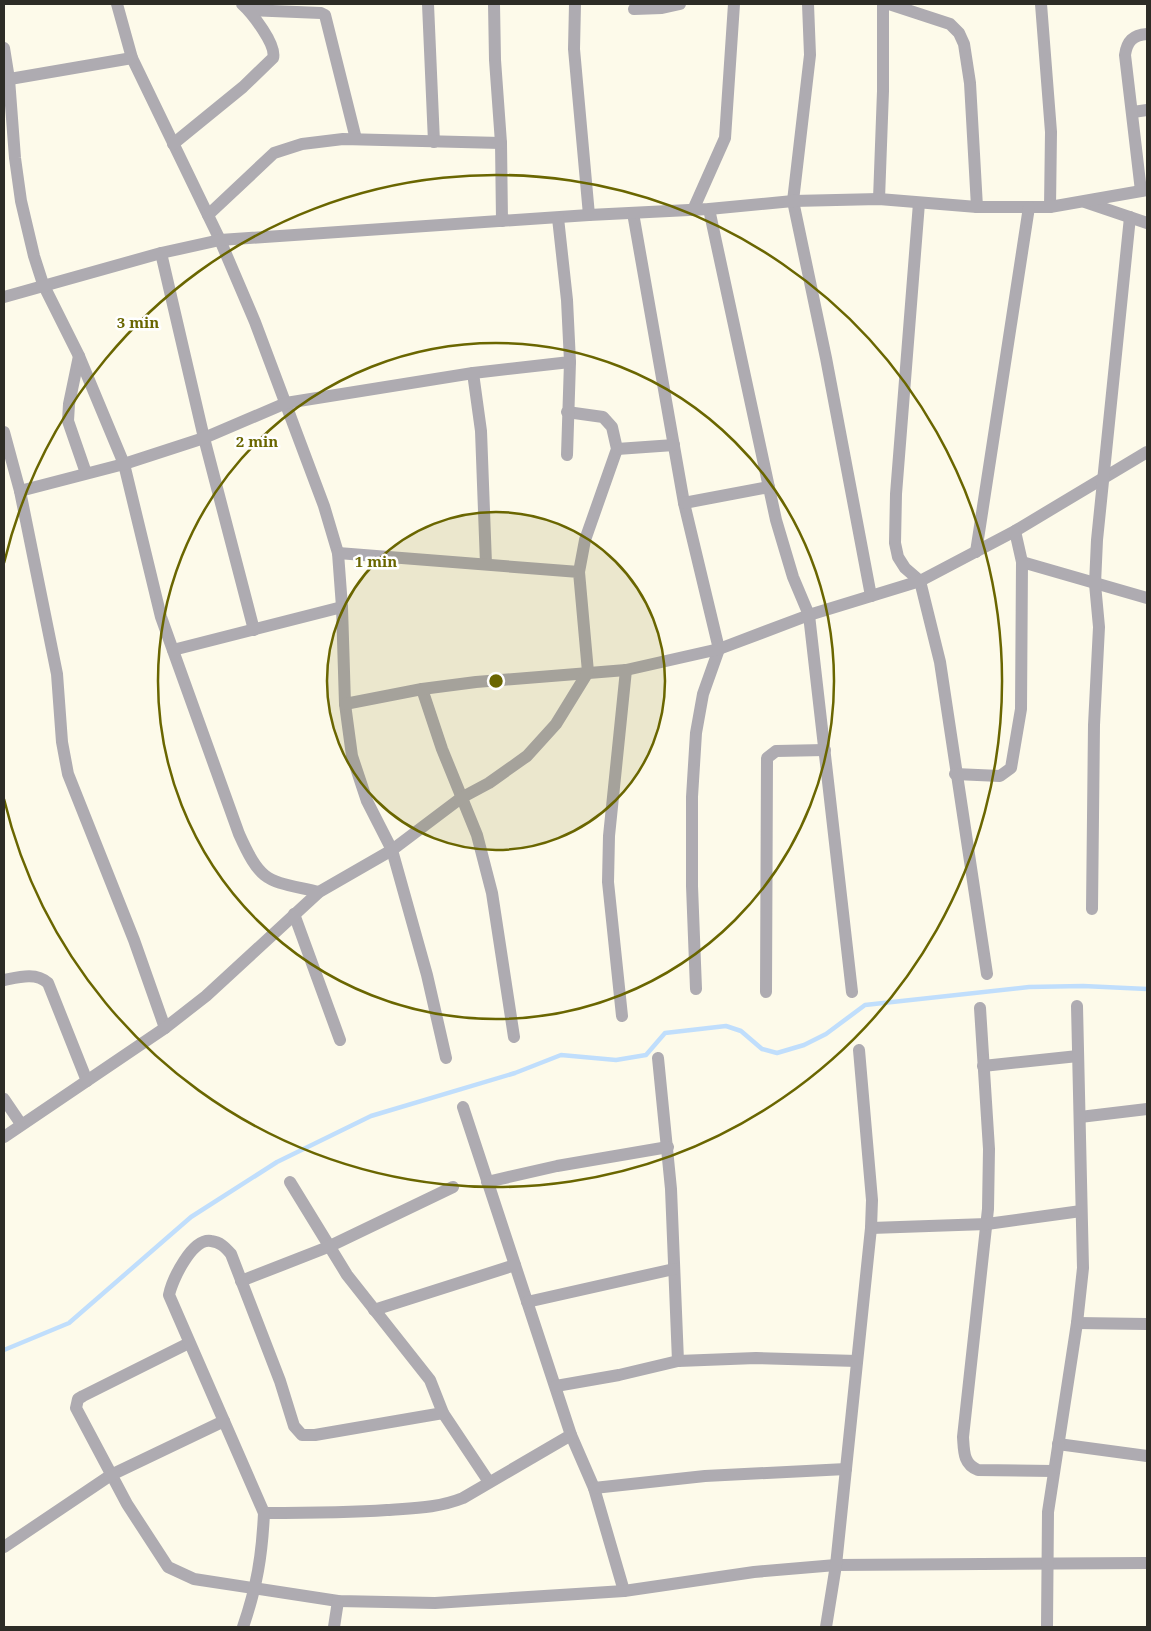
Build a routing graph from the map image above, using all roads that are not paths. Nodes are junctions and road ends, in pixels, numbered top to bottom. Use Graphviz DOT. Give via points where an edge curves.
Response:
graph roads {
  1 [pos="117,4"];
  2 [pos="428,4"];
  3 [pos="494,4"];
  4 [pos="575,4"];
  5 [pos="680,4"];
  6 [pos="734,4"];
  7 [pos="808,4"];
  8 [pos="883,4"];
  9 [pos="889,4"];
  10 [pos="1041,4"];
  11 [pos="246,7"];
  12 [pos="634,9"];
  13 [pos="927,10"];
  14 [pos="1147,34"];
  15 [pos="4,48"];
  16 [pos="132,58"];
  17 [pos="6,80"];
  18 [pos="1147,110"];
  19 [pos="1133,112"];
  20 [pos="356,139"];
  21 [pos="434,142"];
  22 [pos="502,143"];
  23 [pos="173,144"];
  24 [pos="1144,190"];
  25 [pos="879,200"];
  26 [pos="793,201"];
  27 [pos="1084,202"];
  28 [pos="919,203"];
  29 [pos="977,207"];
  30 [pos="1029,207"];
  31 [pos="1050,207"];
  32 [pos="709,209"];
  33 [pos="693,210"];
  34 [pos="633,212"];
  35 [pos="208,215"];
  36 [pos="589,215"];
  37 [pos="558,218"];
  38 [pos="1130,218"];
  39 [pos="502,221"];
  40 [pos="1147,223"];
  41 [pos="220,240"];
  42 [pos="161,253"];
  43 [pos="43,284"];
  44 [pos="4,297"];
  45 [pos="79,356"];
  46 [pos="570,362"];
  47 [pos="473,373"];
  48 [pos="286,404"];
  49 [pos="567,412"];
  50 [pos="4,432"];
  51 [pos="204,438"];
  52 [pos="674,445"];
  53 [pos="617,449"];
  54 [pos="1147,452"];
  55 [pos="567,456"];
  56 [pos="124,464"];
  57 [pos="86,473"];
  58 [pos="1104,480"];
  59 [pos="769,487"];
  60 [pos="20,490"];
  61 [pos="684,504"];
  62 [pos="1014,531"];
  63 [pos="976,552"];
  64 [pos="338,553"];
  65 [pos="1022,562"];
  66 [pos="486,564"];
  67 [pos="579,572"];
  68 [pos="920,581"];
  69 [pos="1095,584"];
  70 [pos="871,596"];
  71 [pos="1147,598"];
  72 [pos="342,607"];
  73 [pos="809,615"];
  74 [pos="254,630"];
  75 [pos="719,649"];
  76 [pos="173,650"];
  77 [pos="626,670"];
  78 [pos="588,672"];
  79 [pos="422,689"];
  80 [pos="345,704"];
  81 [pos="825,750"];
  82 [pos="955,774"];
  83 [pos="460,798"];
  84 [pos="392,850"];
  85 [pos="319,892"];
  86 [pos="1092,909"];
  87 [pos="294,914"];
  88 [pos="986,974"];
  89 [pos="4,980"];
  90 [pos="696,989"];
  91 [pos="766,992"];
  92 [pos="852,992"];
  93 [pos="1077,1006"];
  94 [pos="980,1008"];
  95 [pos="622,1016"];
  96 [pos="165,1028"];
  97 [pos="514,1037"];
  98 [pos="340,1040"];
  99 [pos="859,1050"];
  100 [pos="1078,1056"];
  101 [pos="446,1058"];
  102 [pos="658,1058"];
  103 [pos="982,1066"];
  104 [pos="87,1081"];
  105 [pos="4,1099"];
  106 [pos="463,1107"];
  107 [pos="1147,1109"];
  108 [pos="1080,1117"];
  109 [pos="21,1124"];
  110 [pos="4,1137"];
  111 [pos="668,1147"];
  112 [pos="290,1182"];
  113 [pos="487,1182"];
  114 [pos="453,1187"];
  115 [pos="1081,1211"];
  116 [pos="987,1224"];
  117 [pos="870,1228"];
  118 [pos="328,1247"];
  119 [pos="515,1265"];
  120 [pos="674,1269"];
  121 [pos="242,1281"];
  122 [pos="527,1302"];
  123 [pos="374,1310"];
  124 [pos="1077,1323"];
  125 [pos="1147,1324"];
  126 [pos="189,1343"];
  127 [pos="678,1361"];
  128 [pos="857,1361"];
  129 [pos="556,1386"];
  130 [pos="443,1413"];
  131 [pos="224,1421"];
  132 [pos="571,1435"];
  133 [pos="1058,1444"];
  134 [pos="1147,1456"];
  135 [pos="846,1469"];
  136 [pos="1053,1472"];
  137 [pos="111,1475"];
  138 [pos="490,1482"];
  139 [pos="594,1488"];
  140 [pos="264,1513"];
  141 [pos="4,1547"];
  142 [pos="1048,1563"];
  143 [pos="1147,1563"];
  144 [pos="836,1566"];
  145 [pos="256,1589"];
  146 [pos="624,1591"];
  147 [pos="338,1601"];
  148 [pos="243,1627"];
  149 [pos="334,1627"];
  150 [pos="826,1627"];
  151 [pos="1048,1627"];
  1 -- 16 [label="street"];
  2 -- 21 [label="street"];
  3 -- 22 [label="street"];
  4 -- 36 [label="street" via="574,49"];
  5 -- 12 [label="street"];
  6 -- 33 [label="street" via="725,138"];
  7 -- 26 [label="street" via="810,55"];
  8 -- 25 [label="street"];
  9 -- 13 [label="street"];
  10 -- 31 [label="street" via="1051,132"];
  11 -- 20 [label="street" via="325,15"];
  11 -- 23 [label="street" via="274,48 273,58"];
  13 -- 29 [label="street" via="960,33 964,44 970,83"];
  14 -- 19 [label="street" via="1131,39 1124,55"];
  15 -- 17 [label="street"];
  16 -- 17 [label="street"];
  16 -- 23 [label="street"];
  17 -- 43 [label="street" via="21,201"];
  18 -- 19 [label="street"];
  19 -- 24 [label="street"];
  20 -- 21 [label="street"];
  20 -- 35 [label="street" via="302,144 274,153"];
  21 -- 22 [label="street"];
  22 -- 39 [label="street"];
  23 -- 35 [label="street"];
  24 -- 27 [label="street"];
  25 -- 26 [label="street"];
  25 -- 28 [label="street"];
  26 -- 32 [label="street"];
  26 -- 70 [label="street"];
  27 -- 31 [label="street"];
  27 -- 38 [label="street"];
  28 -- 29 [label="street"];
  28 -- 68 [label="street" via="895,543 898,558"];
  29 -- 30 [label="street"];
  30 -- 31 [label="street"];
  30 -- 63 [label="street"];
  32 -- 33 [label="street"];
  32 -- 59 [label="street"];
  33 -- 34 [label="street"];
  34 -- 36 [label="street"];
  34 -- 52 [label="street"];
  35 -- 41 [label="street"];
  36 -- 37 [label="street"];
  37 -- 39 [label="street"];
  37 -- 46 [label="street"];
  38 -- 40 [label="street"];
  38 -- 58 [label="street"];
  39 -- 41 [label="street"];
  41 -- 42 [label="street"];
  41 -- 48 [label="street"];
  42 -- 43 [label="street"];
  42 -- 51 [label="street"];
  43 -- 44 [label="street"];
  43 -- 45 [label="street"];
  45 -- 56 [label="street"];
  45 -- 57 [label="street" via="68,421"];
  46 -- 47 [label="street"];
  46 -- 49 [label="street"];
  47 -- 48 [label="street"];
  47 -- 66 [label="street" via="481,431"];
  48 -- 51 [label="street"];
  48 -- 64 [label="street"];
  49 -- 53 [label="street" via="604,417 612,427"];
  49 -- 55 [label="street"];
  50 -- 60 [label="street"];
  51 -- 56 [label="street"];
  51 -- 74 [label="street"];
  52 -- 53 [label="street"];
  52 -- 61 [label="street"];
  53 -- 67 [label="street" via="585,540"];
  54 -- 58 [label="street"];
  56 -- 57 [label="street"];
  56 -- 76 [label="street" via="161,617"];
  57 -- 60 [label="street"];
  58 -- 62 [label="street"];
  58 -- 69 [label="street"];
  59 -- 61 [label="street"];
  59 -- 73 [label="street" via="786,554"];
  60 -- 96 [label="street" via="58,674 62,742 68,774"];
  61 -- 75 [label="street"];
  62 -- 63 [label="street"];
  62 -- 65 [label="street"];
  63 -- 68 [label="street"];
  64 -- 66 [label="street"];
  64 -- 72 [label="street"];
  65 -- 69 [label="street"];
  65 -- 82 [label="street" via="1022,709 1011,768 1000,776"];
  66 -- 67 [label="street"];
  67 -- 78 [label="street"];
  68 -- 70 [label="street"];
  68 -- 82 [label="street" via="940,662"];
  69 -- 71 [label="street"];
  69 -- 86 [label="street" via="1099,627 1094,725"];
  70 -- 73 [label="street"];
  72 -- 74 [label="street"];
  72 -- 80 [label="street"];
  73 -- 75 [label="street"];
  73 -- 81 [label="street"];
  74 -- 76 [label="street"];
  75 -- 77 [label="street"];
  75 -- 90 [label="street" via="703,694 696,733 692,798"];
  76 -- 85 [label="street" via="253,865 276,882"];
  77 -- 78 [label="street"];
  77 -- 95 [label="street" via="608,845 609,890"];
  78 -- 79 [label="street"];
  78 -- 83 [label="street" via="556,724 527,756 490,783"];
  79 -- 80 [label="street"];
  79 -- 83 [label="street"];
  80 -- 84 [label="street" via="352,756 359,779"];
  81 -- 91 [label="street" via="776,751 767,758"];
  81 -- 92 [label="street"];
  82 -- 88 [label="street"];
  83 -- 84 [label="street"];
  83 -- 97 [label="street" via="477,835 492,893"];
  84 -- 85 [label="street"];
  84 -- 101 [label="street"];
  85 -- 87 [label="street"];
  87 -- 96 [label="street" via="241,966"];
  87 -- 98 [label="street"];
  89 -- 104 [label="street" via="36,976 48,983"];
  93 -- 100 [label="street"];
  94 -- 103 [label="street"];
  96 -- 104 [label="street"];
  99 -- 117 [label="street" via="872,1200"];
  100 -- 103 [label="street"];
  100 -- 108 [label="street"];
  102 -- 111 [label="street"];
  103 -- 116 [label="street" via="989,1149"];
  104 -- 109 [label="street"];
  105 -- 109 [label="street"];
  106 -- 113 [label="street"];
  107 -- 108 [label="street"];
  108 -- 115 [label="street"];
  109 -- 110 [label="street"];
  111 -- 113 [label="street" via="566,1164"];
  111 -- 120 [label="street"];
  112 -- 118 [label="street"];
  113 -- 119 [label="street"];
  114 -- 118 [label="street"];
  115 -- 116 [label="street"];
  115 -- 124 [label="street" via="1082,1268"];
  116 -- 117 [label="street"];
  116 -- 136 [label="street" via="963,1437 964,1456 970,1467 978,1470"];
  117 -- 128 [label="street"];
  118 -- 121 [label="street"];
  118 -- 123 [label="street"];
  119 -- 122 [label="street"];
  119 -- 123 [label="street"];
  120 -- 122 [label="street"];
  120 -- 127 [label="street"];
  121 -- 126 [label="street" via="231,1254 221,1244 209,1240 200,1244 182,1263 169,1295"];
  121 -- 130 [label="street" via="294,1426 302,1435"];
  122 -- 129 [label="street"];
  123 -- 130 [label="street" via="430,1380"];
  124 -- 125 [label="street"];
  124 -- 133 [label="street"];
  126 -- 131 [label="street"];
  126 -- 137 [label="street" via="83,1396 76,1403 79,1418"];
  127 -- 128 [label="street" via="756,1358"];
  127 -- 129 [label="street" via="619,1376"];
  128 -- 135 [label="street"];
  129 -- 132 [label="street"];
  130 -- 138 [label="street"];
  131 -- 137 [label="street"];
  131 -- 140 [label="street"];
  132 -- 138 [label="street"];
  132 -- 139 [label="street"];
  133 -- 134 [label="street"];
  133 -- 136 [label="street"];
  135 -- 139 [label="street" via="705,1476"];
  135 -- 144 [label="street"];
  136 -- 142 [label="street" via="1048,1512"];
  137 -- 141 [label="street"];
  137 -- 145 [label="street" via="168,1567 194,1579"];
  138 -- 140 [label="street" via="463,1498 429,1507 344,1513"];
  139 -- 146 [label="street"];
  140 -- 145 [label="street"];
  142 -- 143 [label="street"];
  142 -- 144 [label="street"];
  142 -- 151 [label="street"];
  144 -- 146 [label="street" via="754,1572"];
  144 -- 150 [label="street"];
  145 -- 147 [label="street"];
  145 -- 148 [label="street"];
  146 -- 147 [label="street" via="435,1604"];
  147 -- 149 [label="street"];
}
